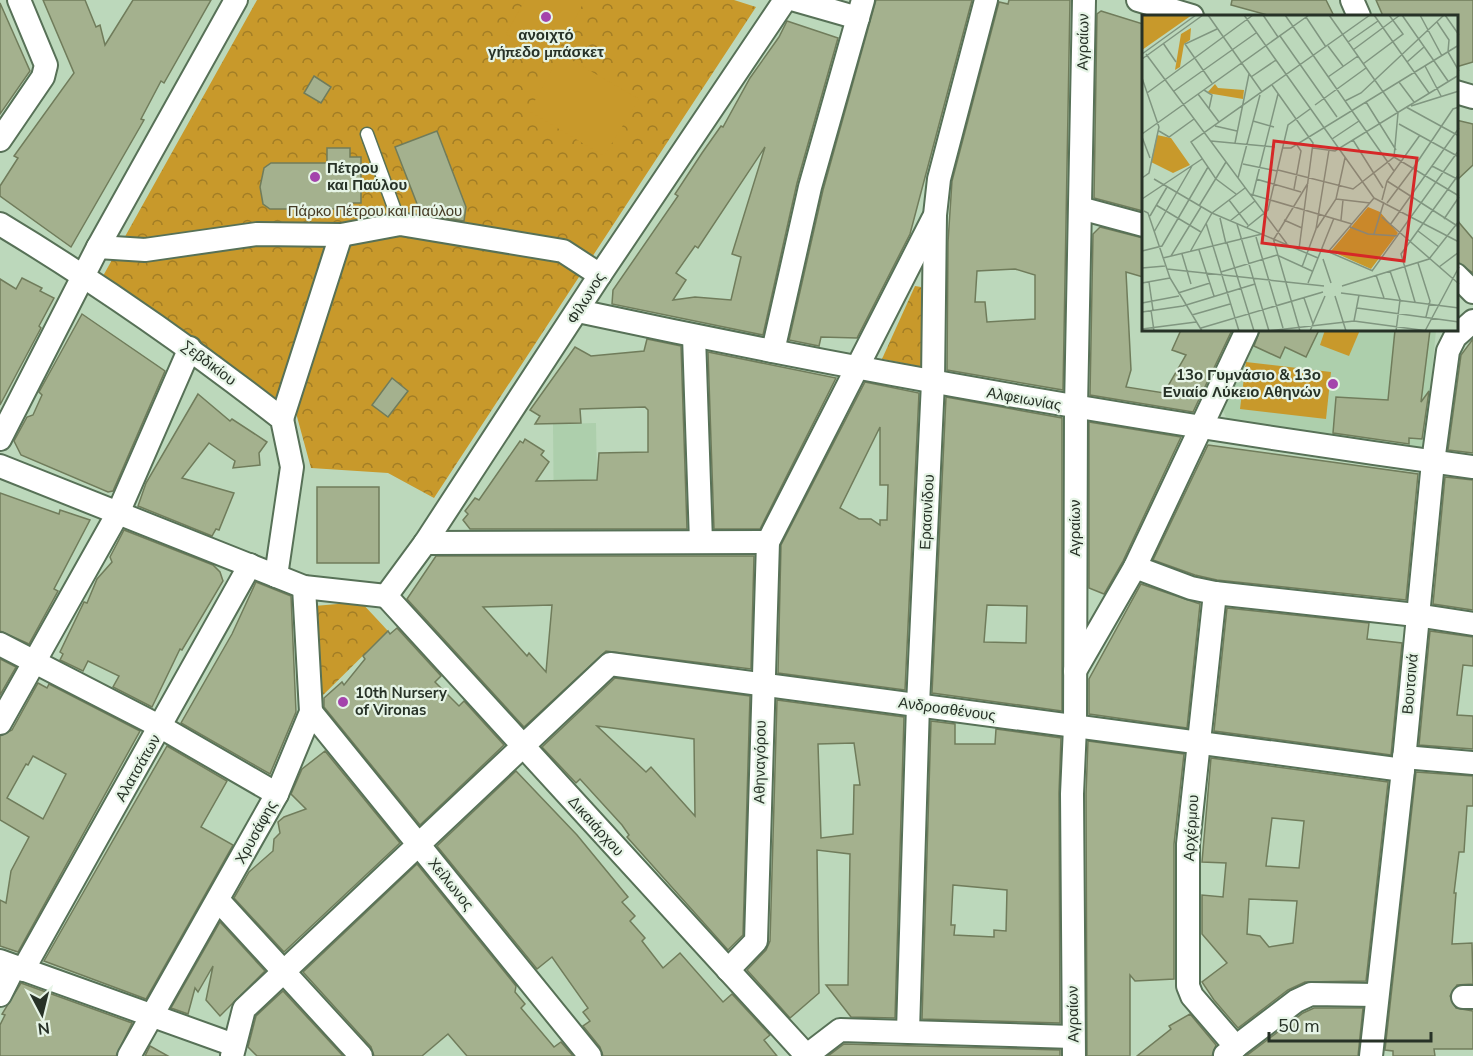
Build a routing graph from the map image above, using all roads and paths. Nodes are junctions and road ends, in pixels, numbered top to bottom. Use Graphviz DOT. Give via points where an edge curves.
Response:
graph roads {
  1 [pos="19,0"];
  2 [pos="236,0"];
  3 [pos="784,0"];
  4 [pos="795,0"];
  5 [pos="986,0"];
  6 [pos="1084,0"];
  7 [pos="1138,0"];
  8 [pos="1352,0"];
  9 [pos="861,9"];
  10 [pos="1189,15"];
  11 [pos="1359,15"];
  12 [pos="1458,93"];
  13 [pos="1473,97"];
  14 [pos="367,134"];
  15 [pos="0,140"];
  16 [pos="1080,208"];
  17 [pos="934,215"];
  18 [pos="0,224"];
  19 [pos="400,224"];
  20 [pos="1142,225"];
  21 [pos="341,235"];
  22 [pos="98,247"];
  23 [pos="83,274"];
  24 [pos="600,275"];
  25 [pos="1458,277"];
  26 [pos="1473,292"];
  27 [pos="578,311"];
  28 [pos="1473,321"];
  29 [pos="1246,332"];
  30 [pos="694,336"];
  31 [pos="190,348"];
  32 [pos="773,351"];
  33 [pos="857,369"];
  34 [pos="933,382"];
  35 [pos="1076,408"];
  36 [pos="282,419"];
  37 [pos="1200,429"];
  38 [pos="0,438"];
  39 [pos="1432,462"];
  40 [pos="0,466"];
  41 [pos="1473,467"];
  42 [pos="118,513"];
  43 [pos="701,542"];
  44 [pos="768,542"];
  45 [pos="425,543"];
  46 [pos="250,565"];
  47 [pos="1135,567"];
  48 [pos="276,576"];
  49 [pos="304,587"];
  50 [pos="1215,593"];
  51 [pos="386,596"];
  52 [pos="1416,615"];
  53 [pos="1473,624"];
  54 [pos="0,644"];
  55 [pos="37,660"];
  56 [pos="1074,672"];
  57 [pos="762,682"];
  58 [pos="918,705"];
  59 [pos="311,712"];
  60 [pos="0,723"];
  61 [pos="161,727"];
  62 [pos="1075,728"];
  63 [pos="1199,743"];
  64 [pos="523,746"];
  65 [pos="1473,763"];
  66 [pos="1403,764"];
  67 [pos="277,794"];
  68 [pos="418,843"];
  69 [pos="218,900"];
  70 [pos="13,966"];
  71 [pos="283,969"];
  72 [pos="728,970"];
  73 [pos="0,995"];
  74 [pos="1376,995"];
  75 [pos="150,1016"];
  76 [pos="908,1031"];
  77 [pos="1073,1046"];
  78 [pos="233,1050"];
  79 [pos="1230,1051"];
  80 [pos="129,1056"];
  81 [pos="361,1056"];
  82 [pos="591,1056"];
  83 [pos="806,1056"];
  84 [pos="1371,1056"];
  1 -- 15 [label="street" via="46,65 43,77"];
  2 -- 22 [label="street"];
  3 -- 24 [label="street, Φίλωνος"];
  4 -- 9 [label="street"];
  5 -- 17 [label="street, Ερασινίδου" via="939,178"];
  6 -- 16 [label="street, Αγραίων"];
  7 -- 10 [label="street"];
  8 -- 11 [label="street"];
  9 -- 32 [label="street" via="810,187"];
  12 -- 13 [label="street"];
  14 -- 19 [label="lane"];
  16 -- 20 [label="street"];
  16 -- 35 [label="street, Αγραίων"];
  17 -- 33 [label="street"];
  17 -- 34 [label="street, Ερασινίδου"];
  18 -- 23 [label="street, Σεβδικίου"];
  19 -- 21 [label="street"];
  19 -- 24 [label="street" via="563,251"];
  21 -- 22 [label="street" via="257,234 145,250"];
  21 -- 36 [label="street"];
  22 -- 23 [label="street"];
  23 -- 31 [label="street, Σεβδικίου"];
  23 -- 38 [label="street"];
  24 -- 27 [label="street, Φίλωνος"];
  25 -- 26 [label="street"];
  27 -- 30 [label="street, Αλφειωνίας"];
  27 -- 45 [label="street, Φίλωνος"];
  28 -- 39 [label="street, Βουτσινά" via="1455,337 1448,351"];
  29 -- 37 [label="street"];
  30 -- 32 [label="street, Αλφειωνίας"];
  30 -- 43 [label="street"];
  31 -- 36 [label="street, Σεβδικίου"];
  31 -- 42 [label="street"];
  32 -- 33 [label="street, Αλφειωνίας"];
  33 -- 34 [label="street, Αλφειωνίας"];
  33 -- 44 [label="street"];
  34 -- 35 [label="street, Αλφειωνίας"];
  34 -- 58 [label="street, Ερασινίδου"];
  35 -- 37 [label="street, Αλφειωνίας"];
  35 -- 56 [label="street, Αγραίων"];
  36 -- 48 [label="street" via="292,467"];
  37 -- 39 [label="street, Αλφειωνίας"];
  37 -- 47 [label="street"];
  39 -- 41 [label="street, Αλφειωνίας"];
  39 -- 52 [label="street, Βουτσινά"];
  40 -- 42 [label="street"];
  42 -- 46 [label="street"];
  42 -- 55 [label="street"];
  43 -- 44 [label="street"];
  43 -- 45 [label="street"];
  44 -- 57 [label="street, Αθηναγόρου"];
  45 -- 51 [label="street, Φίλωνος"];
  46 -- 48 [label="street"];
  46 -- 61 [label="street, Αλατσάτων"];
  47 -- 50 [label="street"];
  47 -- 56 [label="street"];
  48 -- 49 [label="street"];
  49 -- 51 [label="street"];
  49 -- 59 [label="street, Χρυσάφης"];
  50 -- 52 [label="street"];
  50 -- 63 [label="street, Αρχέρμου"];
  51 -- 64 [label="street, Δικαιάρχου"];
  52 -- 53 [label="street"];
  52 -- 66 [label="street, Βουτσινά"];
  54 -- 55 [label="street"];
  55 -- 60 [label="street"];
  55 -- 61 [label="street"];
  56 -- 62 [label="street, Αγραίων"];
  57 -- 58 [label="street, Ανδροσθένους"];
  57 -- 64 [label="street, Ανδροσθένους" via="610,664"];
  57 -- 72 [label="street, Αθηναγόρου" via="756,941"];
  58 -- 62 [label="street, Ανδροσθένους"];
  58 -- 76 [label="street, Ερασινίδου"];
  59 -- 67 [label="street, Χρυσάφης"];
  59 -- 68 [label="street, Χείλωνος"];
  61 -- 67 [label="street"];
  61 -- 70 [label="street, Αλατσάτων"];
  62 -- 63 [label="street, Ανδροσθένους"];
  62 -- 77 [label="street, Αγραίων"];
  63 -- 66 [label="street, Ανδροσθένους"];
  63 -- 79 [label="street, Αρχέρμου" via="1188,844 1188,986"];
  64 -- 68 [label="street"];
  64 -- 72 [label="street, Δικαιάρχου"];
  65 -- 66 [label="street, Ανδροσθένους"];
  66 -- 74 [label="street, Βουτσινά"];
  67 -- 69 [label="street, Χρυσάφης"];
  68 -- 71 [label="street"];
  68 -- 82 [label="street, Χείλωνος"];
  69 -- 71 [label="street"];
  69 -- 75 [label="street, Χρυσάφης"];
  70 -- 73 [label="street, Αλατσάτων"];
  70 -- 75 [label="street"];
  71 -- 78 [label="street" via="244,1009"];
  71 -- 81 [label="street"];
  72 -- 83 [label="street, Δικαιάρχου"];
  74 -- 79 [label="street" via="1311,994"];
  74 -- 84 [label="street, Βουτσινά"];
  75 -- 78 [label="street"];
  75 -- 80 [label="street, Χρυσάφης"];
  76 -- 77 [label="street"];
  76 -- 83 [label="street" via="840,1030"];
}
